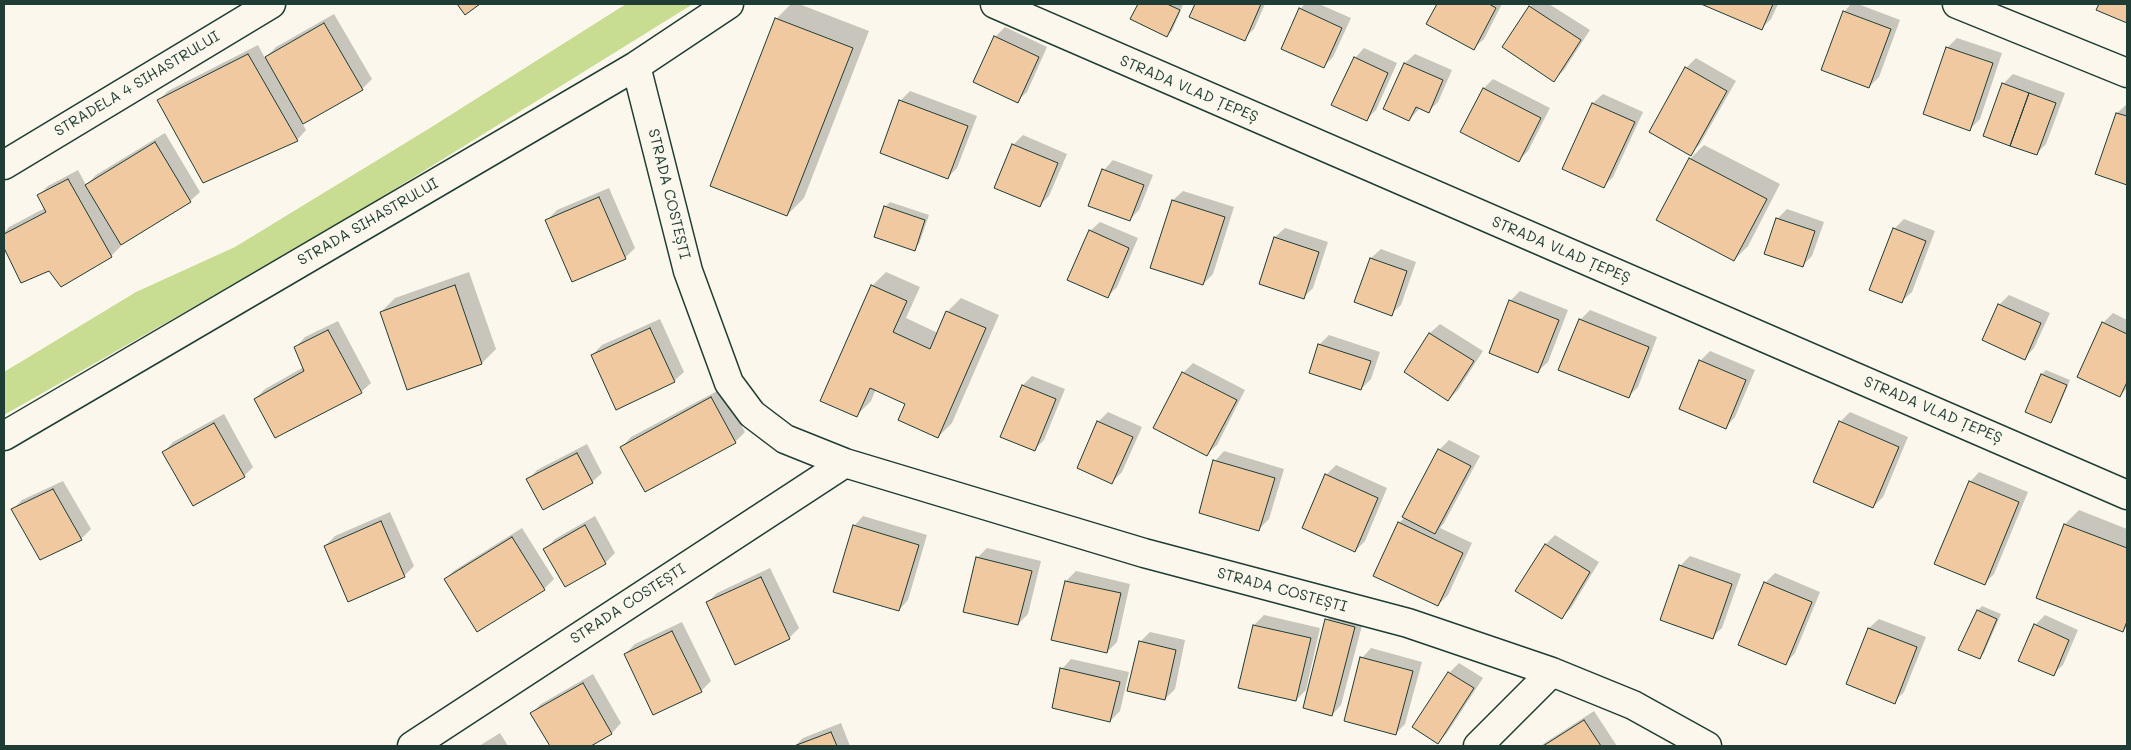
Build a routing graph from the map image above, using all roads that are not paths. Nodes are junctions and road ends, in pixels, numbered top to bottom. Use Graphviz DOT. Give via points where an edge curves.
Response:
graph roads {
  1 [pos="271,4"];
  2 [pos="730,4"];
  3 [pos="995,4"];
  4 [pos="1957,4"];
  5 [pos="636,66"];
  6 [pos="2127,73"];
  7 [pos="4,165"];
  8 [pos="4,436"];
  9 [pos="845,462"];
  10 [pos="2127,495"];
  11 [pos="1552,672"];
  12 [pos="412,746"];
  13 [pos="1478,746"];
  14 [pos="1707,746"];
  1 -- 7 [label="street, STRADELA 4 SIHASTRULUI"];
  2 -- 5 [label="street, STRADA SIHASTRULUI"];
  3 -- 10 [label="street, STRADA VLAD ȚEPEȘ"];
  4 -- 6 [label="street"];
  5 -- 8 [label="street, STRADA SIHASTRULUI"];
  5 -- 9 [label="street, STRADA COSTEȘTI" via="688,271 729,383 752,414 785,439"];
  9 -- 11 [label="street, STRADA COSTEȘTI" via="1144,553 1408,623"];
  9 -- 12 [label="street, STRADA COSTEȘTI"];
  11 -- 13 [label="street"];
  11 -- 14 [label="street, STRADA COSTEȘTI" via="1633,705"];
}
